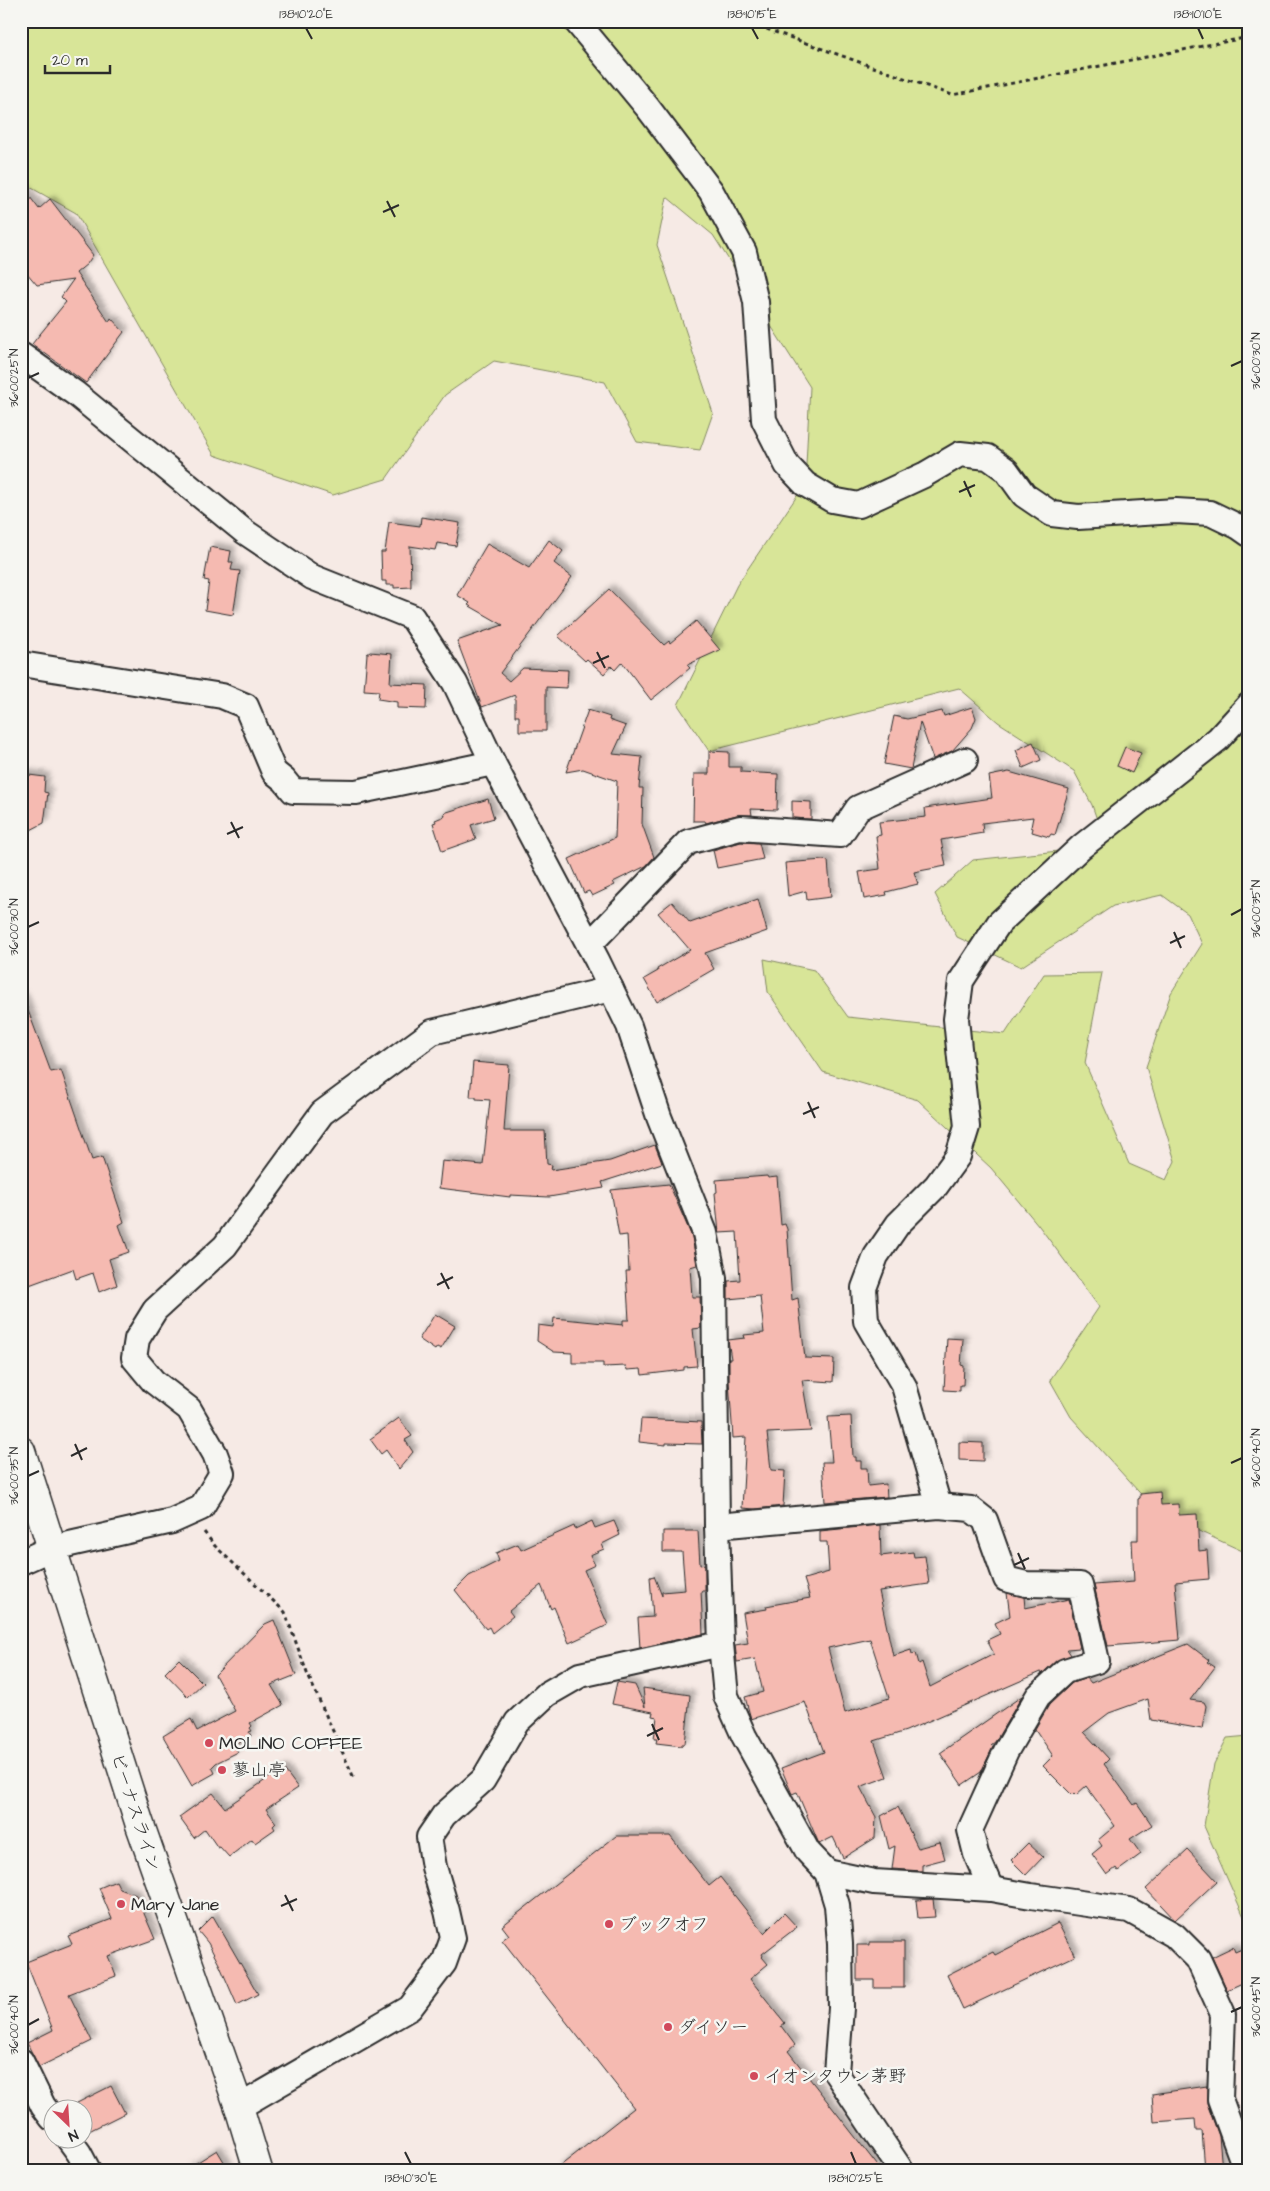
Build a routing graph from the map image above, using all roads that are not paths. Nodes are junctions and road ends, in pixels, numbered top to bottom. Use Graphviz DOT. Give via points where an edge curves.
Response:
graph roads {
  1 [pos="576,21"];
  2 [pos="21,355"];
  3 [pos="1249,534"];
  4 [pos="21,664"];
  5 [pos="1249,705"];
  6 [pos="965,760"];
  7 [pos="493,763"];
  8 [pos="589,946"];
  9 [pos="611,990"];
  10 [pos="21,1451"];
  11 [pos="939,1506"];
  12 [pos="716,1526"];
  13 [pos="52,1548"];
  14 [pos="21,1562"];
  15 [pos="721,1644"];
  16 [pos="827,1872"];
  17 [pos="991,1889"];
  18 [pos="21,2061"];
  19 [pos="42,2104"];
  20 [pos="239,2107"];
  21 [pos="75,2148"];
  22 [pos="88,2170"];
  23 [pos="258,2170"];
  24 [pos="901,2170"];
  25 [pos="1243,2170"];
  1 -- 3 [label="street" via="711,191 744,252 756,302 764,420 787,465 805,484 832,500 860,505 960,454 988,456 1006,470 1024,495 1052,514 1078,517 1176,511 1210,513"];
  2 -- 7 [label="street" via="76,394 245,532 312,577 412,618 455,683"];
  4 -- 7 [label="street" via="222,696 246,706 274,772 293,791 356,792"];
  5 -- 11 [label="street" via="1218,739 1081,847 999,923 961,981 956,1019 967,1127 958,1156 936,1186 898,1224 876,1256 864,1288 866,1321 904,1386"];
  6 -- 8 [label="street" via="858,808 840,835 740,828 688,842"];
  7 -- 8 [label="street"];
  8 -- 9 [label="street"];
  9 -- 12 [label="street" via="629,1026 659,1117 705,1233 714,1278"];
  9 -- 13 [label="street" via="432,1032 322,1113 225,1246 155,1310 137,1339 134,1358 153,1381 189,1409 215,1454 222,1473 201,1508 172,1521"];
  10 -- 13 [label="main road, ビーナスライン"];
  11 -- 12 [label="street"];
  11 -- 17 [label="street" via="971,1509 986,1520 1006,1579 1026,1584 1080,1585 1097,1661 1065,1671 1038,1696 1006,1751 970,1830"];
  12 -- 15 [label="street"];
  13 -- 14 [label="street"];
  13 -- 20 [label="main road, ビーナスライン" via="139,1822"];
  15 -- 16 [label="street" via="726,1696 744,1736 808,1852"];
  15 -- 20 [label="street" via="580,1675 547,1694 517,1722 483,1780 444,1815 429,1837 452,1938 444,1963 410,2008"];
  16 -- 17 [label="street" via="874,1882"];
  16 -- 24 [label="street" via="837,1906 840,1944 841,2008 836,2073"];
  17 -- 25 [label="street" via="1130,1910 1174,1935 1198,1959 1223,2014 1220,2100 1244,2164"];
  18 -- 19 [label="street"];
  20 -- 23 [label="main road, ビーナスライン"];
  21 -- 22 [label="street"];
}
